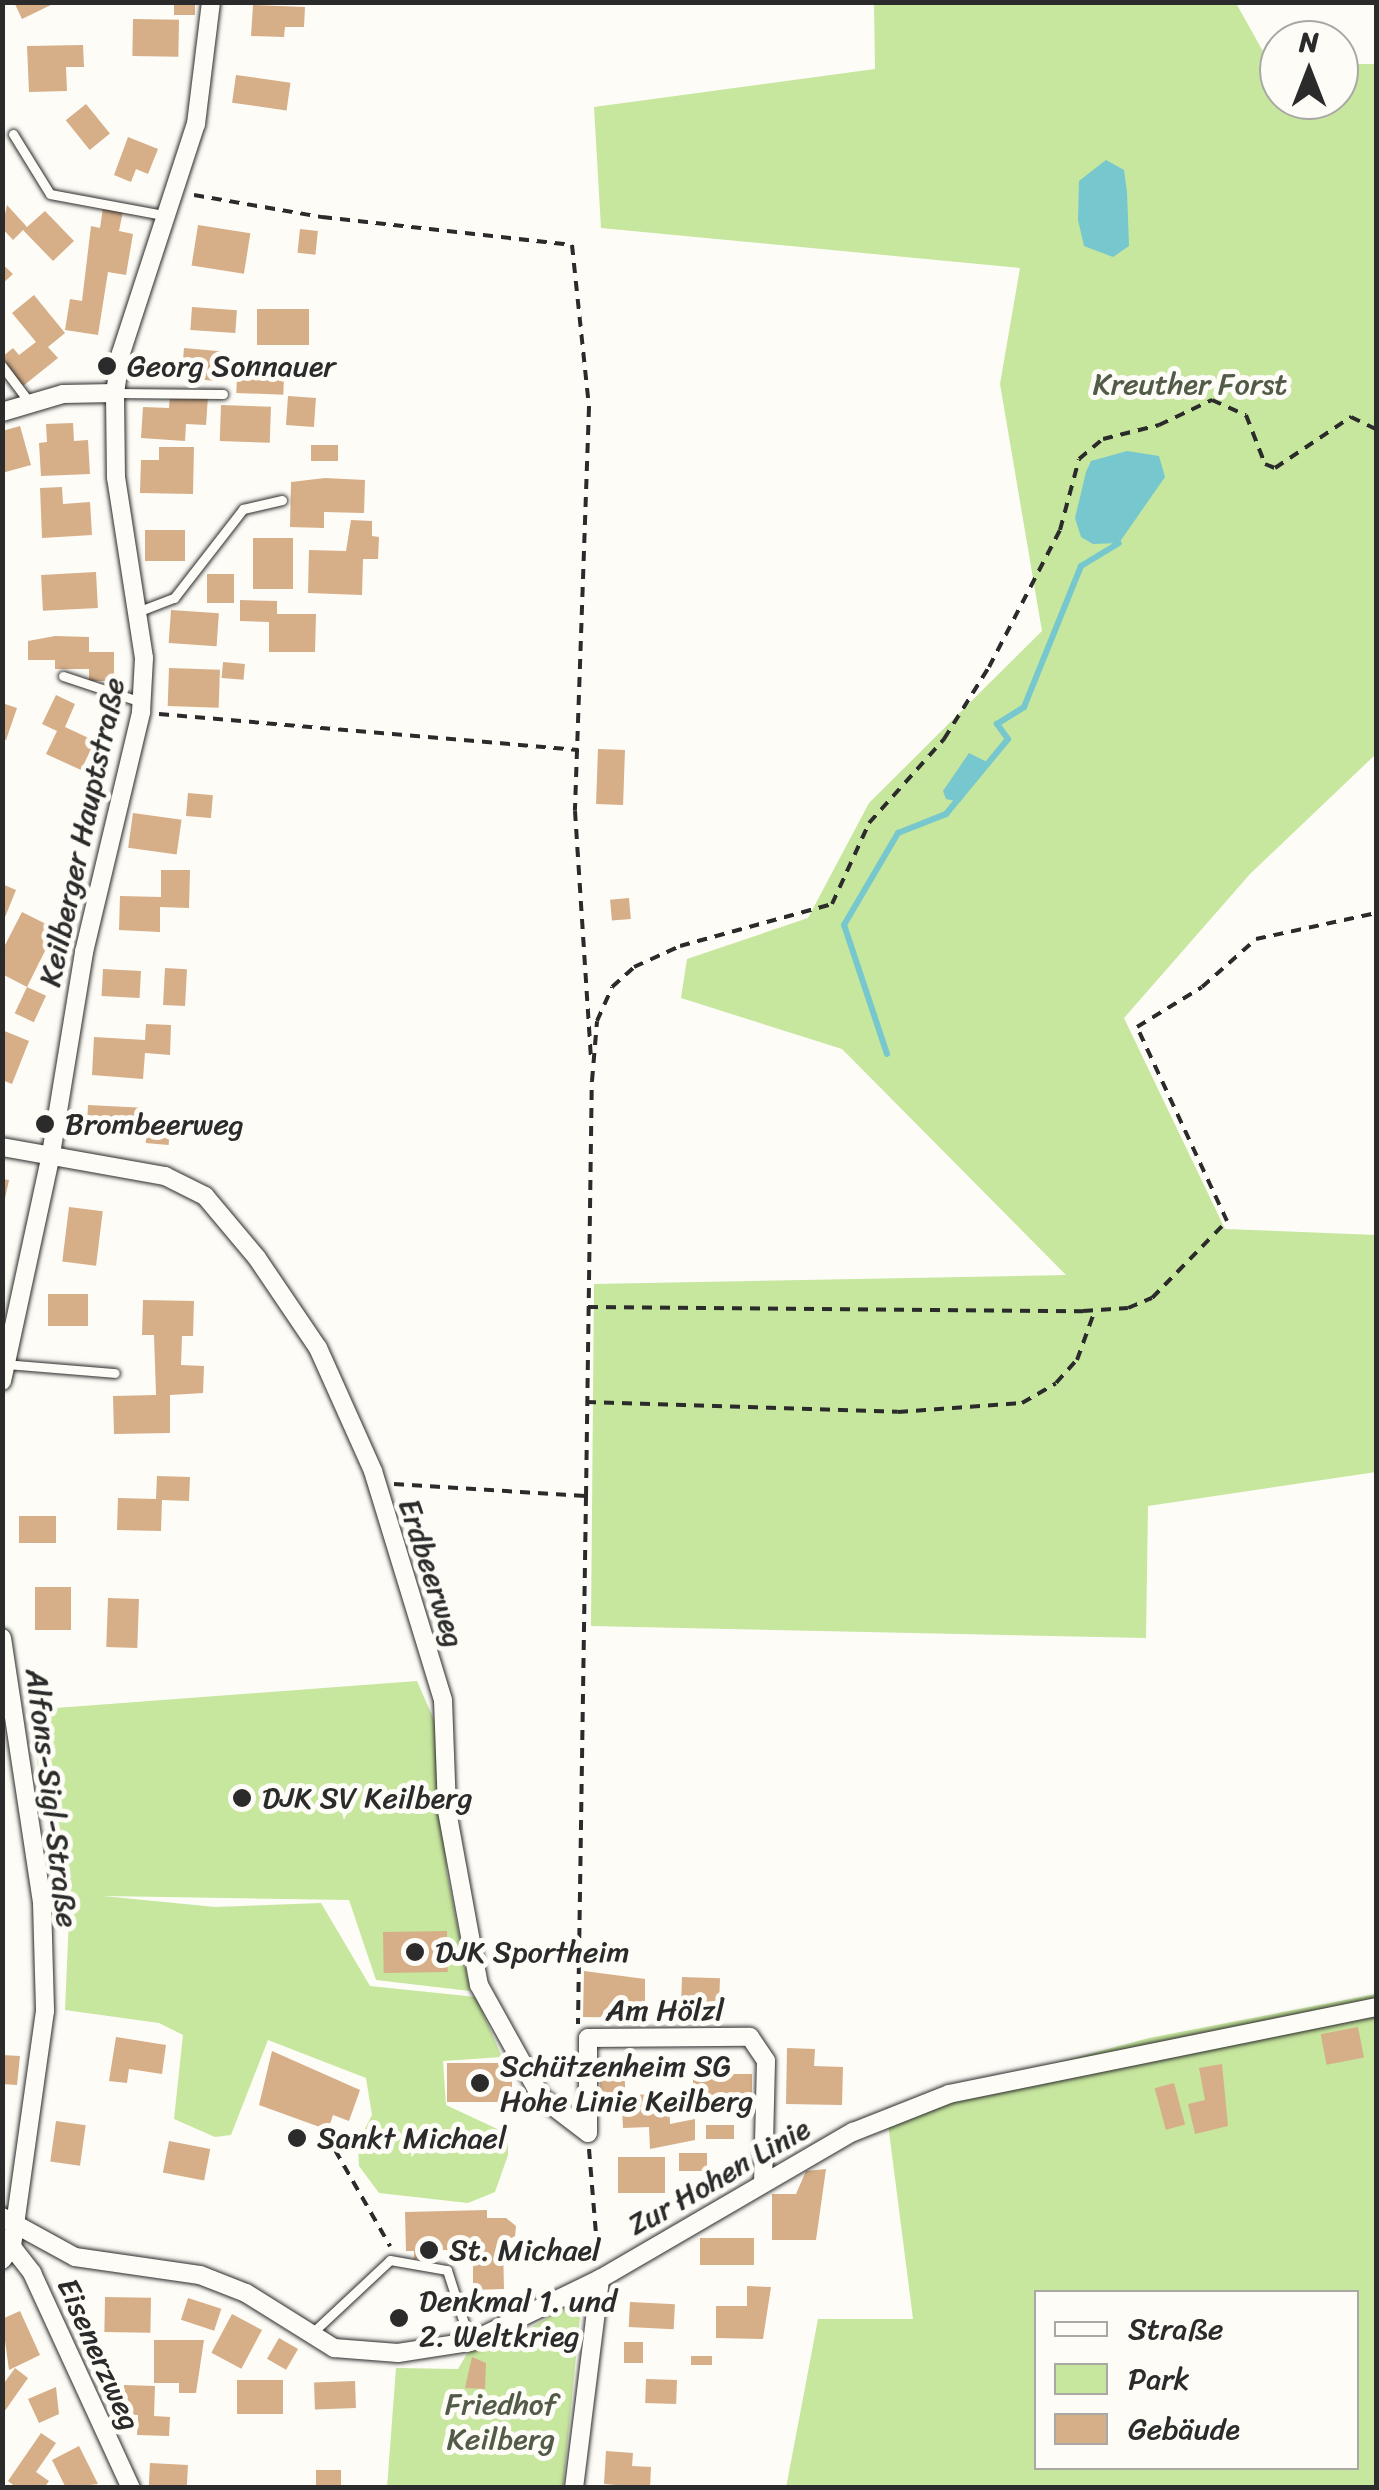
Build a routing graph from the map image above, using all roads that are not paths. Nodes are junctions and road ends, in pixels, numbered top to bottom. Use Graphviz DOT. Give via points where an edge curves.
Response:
graph roads {
  1 [pos="212,2"];
  2 [pos="13,134"];
  3 [pos="163,216"];
  4 [pos="2,366"];
  5 [pos="115,393"];
  6 [pos="223,394"];
  7 [pos="30,403"];
  8 [pos="2,412"];
  9 [pos="282,500"];
  10 [pos="137,612"];
  11 [pos="63,676"];
  12 [pos="142,707"];
  13 [pos="2,1147"];
  14 [pos="51,1154"];
  15 [pos="4,1373"];
  16 [pos="115,1373"];
  17 [pos="2,1638"];
  18 [pos="1376,2007"];
  19 [pos="588,2133"];
  20 [pos="763,2180"];
  21 [pos="7,2220"];
  22 [pos="7,2254"];
  23 [pos="600,2279"];
  24 [pos="310,2334"];
  25 [pos="470,2342"];
  26 [pos="130,2488"];
  27 [pos="574,2488"];
  1 -- 3 [label="street, Keilberger Hauptstraße" via="196,124"];
  2 -- 3 [label="lane" via="50,194"];
  3 -- 5 [label="street, Keilberger Hauptstraße"];
  4 -- 7 [label="lane"];
  5 -- 6 [label="lane"];
  5 -- 7 [label="street" via="63,394"];
  5 -- 10 [label="street, Keilberger Hauptstraße" via="116,478"];
  7 -- 8 [label="street"];
  9 -- 10 [label="lane" via="243,510 174,598"];
  10 -- 12 [label="street, Keilberger Hauptstraße"];
  11 -- 12 [label="lane"];
  12 -- 14 [label="street, Keilberger Hauptstraße" via="84,952"];
  13 -- 14 [label="street"];
  14 -- 15 [label="street, Keilberger Hauptstraße"];
  14 -- 19 [label="street, Erdbeerweg" via="165,1176 205,1196 258,1258 318,1348 374,1482 443,1700 447,1810 479,1984 541,2097"];
  15 -- 16 [label="lane"];
  17 -- 21 [label="street, Alfons-Sigl-Straße" via="42,1902 45,2010"];
  18 -- 20 [label="street, Zur Hohen Linie" via="949,2094 853,2132"];
  19 -- 20 [label="street, Am Hölzl" via="588,2038 750,2037 766,2061"];
  20 -- 23 [label="street, Zur Hohen Linie"];
  21 -- 22 [label="street, Alfons-Sigl-Straße"];
  21 -- 24 [label="street, Zur Hohen Linie" via="74,2257 200,2275 246,2293"];
  22 -- 26 [label="street, Eisenerzweg" via="32,2273"];
  23 -- 25 [label="street, Zur Hohen Linie"];
  23 -- 27 [label="street"];
  24 -- 25 [label="street, Zur Hohen Linie" via="334,2348 398,2353"];
  24 -- 25 [label="lane" via="390,2260 447,2270"];
}
